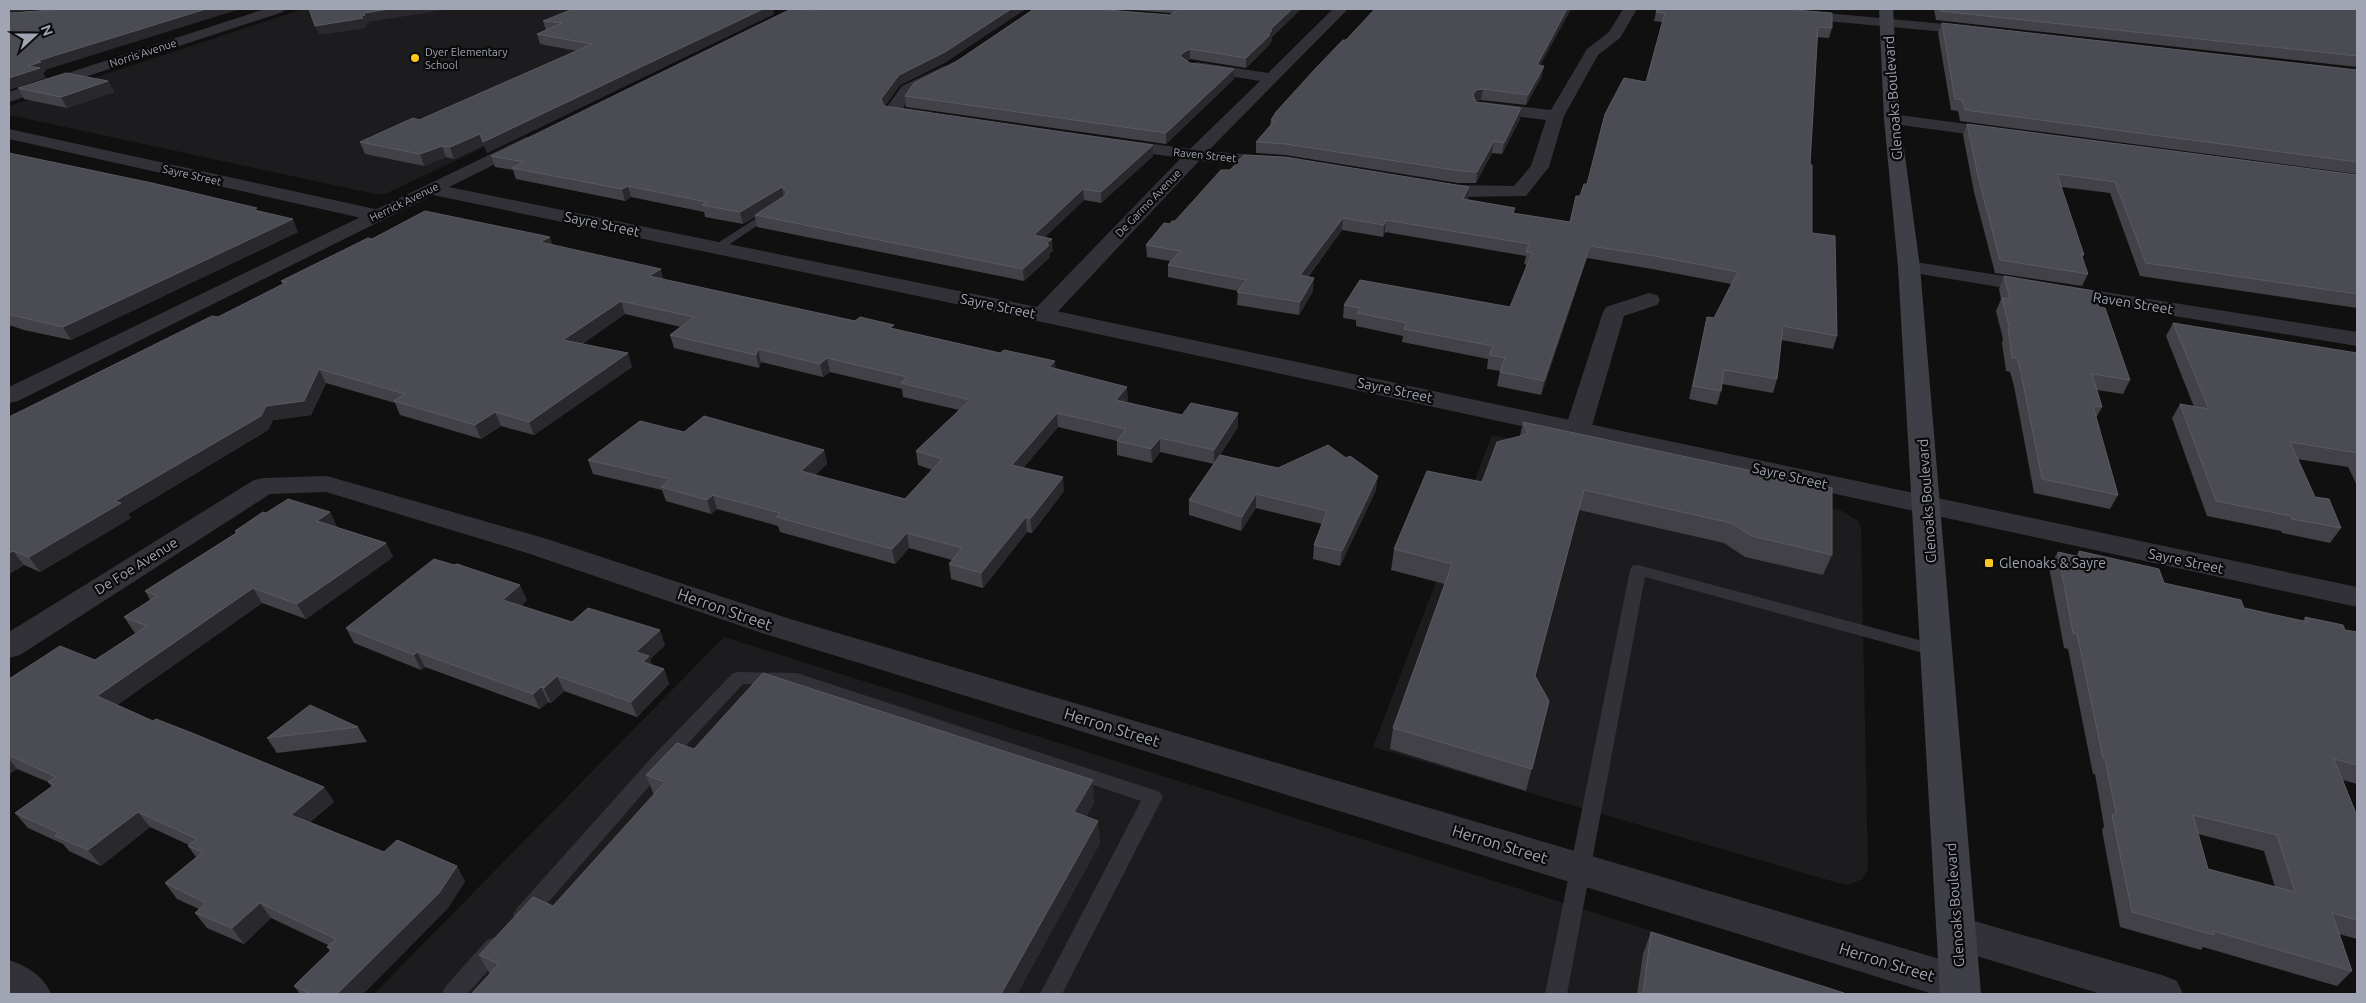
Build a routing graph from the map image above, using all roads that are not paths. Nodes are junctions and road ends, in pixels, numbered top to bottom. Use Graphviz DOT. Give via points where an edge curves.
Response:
graph roads {
  1 [pos="252,9"];
  2 [pos="1341,9"];
  3 [pos="1630,9"];
  4 [pos="1739,9"];
  5 [pos="273,10"];
  6 [pos="1887,15"];
  7 [pos="1996,33"];
  8 [pos="960,61"];
  9 [pos="1190,66"];
  10 [pos="1272,78"];
  11 [pos="9,97"];
  12 [pos="1481,106"];
  13 [pos="1556,116"];
  14 [pos="941,118"];
  15 [pos="1892,119"];
  16 [pos="545,133"];
  17 [pos="9,134"];
  18 [pos="2021,136"];
  19 [pos="1096,141"];
  20 [pos="1194,156"];
  21 [pos="1294,164"];
  22 [pos="1412,183"];
  23 [pos="431,189"];
  24 [pos="783,203"];
  25 [pos="375,215"];
  26 [pos="717,248"];
  27 [pos="1909,267"];
  28 [pos="1649,300"];
  29 [pos="1042,315"];
  30 [pos="2357,339"];
  31 [pos="13,390"];
  32 [pos="1578,429"];
  33 [pos="264,486"];
  34 [pos="1927,506"];
  35 [pos="2357,597"];
  36 [pos="9,647"];
  37 [pos="1938,651"];
  38 [pos="1579,868"];
  39 [pos="1957,933"];
  40 [pos="9,978"];
  41 [pos="1960,989"];
  42 [pos="31,994"];
  43 [pos="453,994"];
  44 [pos="1051,994"];
  45 [pos="1556,994"];
  46 [pos="2162,994"];
  1 -- 5 [label="street"];
  2 -- 10 [label="street, De Garmo Avenue"];
  3 -- 13 [label="street" via="1615,35 1592,52"];
  4 -- 6 [label="street"];
  5 -- 11 [label="street, Norris Avenue"];
  6 -- 7 [label="street"];
  6 -- 15 [label="main road, Glenoaks Boulevard"];
  8 -- 14 [label="street" via="908,89 892,111"];
  9 -- 10 [label="street"];
  10 -- 20 [label="street, De Garmo Avenue"];
  12 -- 13 [label="street"];
  13 -- 22 [label="street" via="1540,167 1519,192 1458,191"];
  15 -- 18 [label="street"];
  15 -- 27 [label="main road, Glenoaks Boulevard"];
  16 -- 23 [label="street, Herrick Avenue"];
  17 -- 25 [label="street, Sayre Street"];
  19 -- 20 [label="street, Raven Street"];
  20 -- 21 [label="street, Raven Street"];
  20 -- 29 [label="street, De Garmo Avenue"];
  23 -- 25 [label="street, Herrick Avenue"];
  23 -- 26 [label="street, Sayre Street"];
  24 -- 26 [label="lane"];
  25 -- 31 [label="street, Herrick Avenue"];
  26 -- 29 [label="street, Sayre Street"];
  27 -- 30 [label="street, Raven Street"];
  27 -- 34 [label="main road, Glenoaks Boulevard"];
  28 -- 32 [label="street" via="1614,312"];
  29 -- 32 [label="street, Sayre Street"];
  32 -- 34 [label="street, Sayre Street"];
  33 -- 36 [label="street, De Foe Avenue"];
  33 -- 38 [label="street, Herron Street" via="337,486 537,546 785,629"];
  34 -- 35 [label="street, Sayre Street"];
  34 -- 37 [label="main road, Glenoaks Boulevard"];
  37 -- 38 [label="lane" via="1638,570"];
  37 -- 39 [label="main road, Glenoaks Boulevard"];
  38 -- 41 [label="street, Herron Street"];
  38 -- 45 [label="lane"];
  39 -- 41 [label="main road, Glenoaks Boulevard"];
  39 -- 46 [label="street"];
  40 -- 42 [label="street"];
  43 -- 44 [label="lane" via="659,762 739,678 797,679 1152,798"];
}
